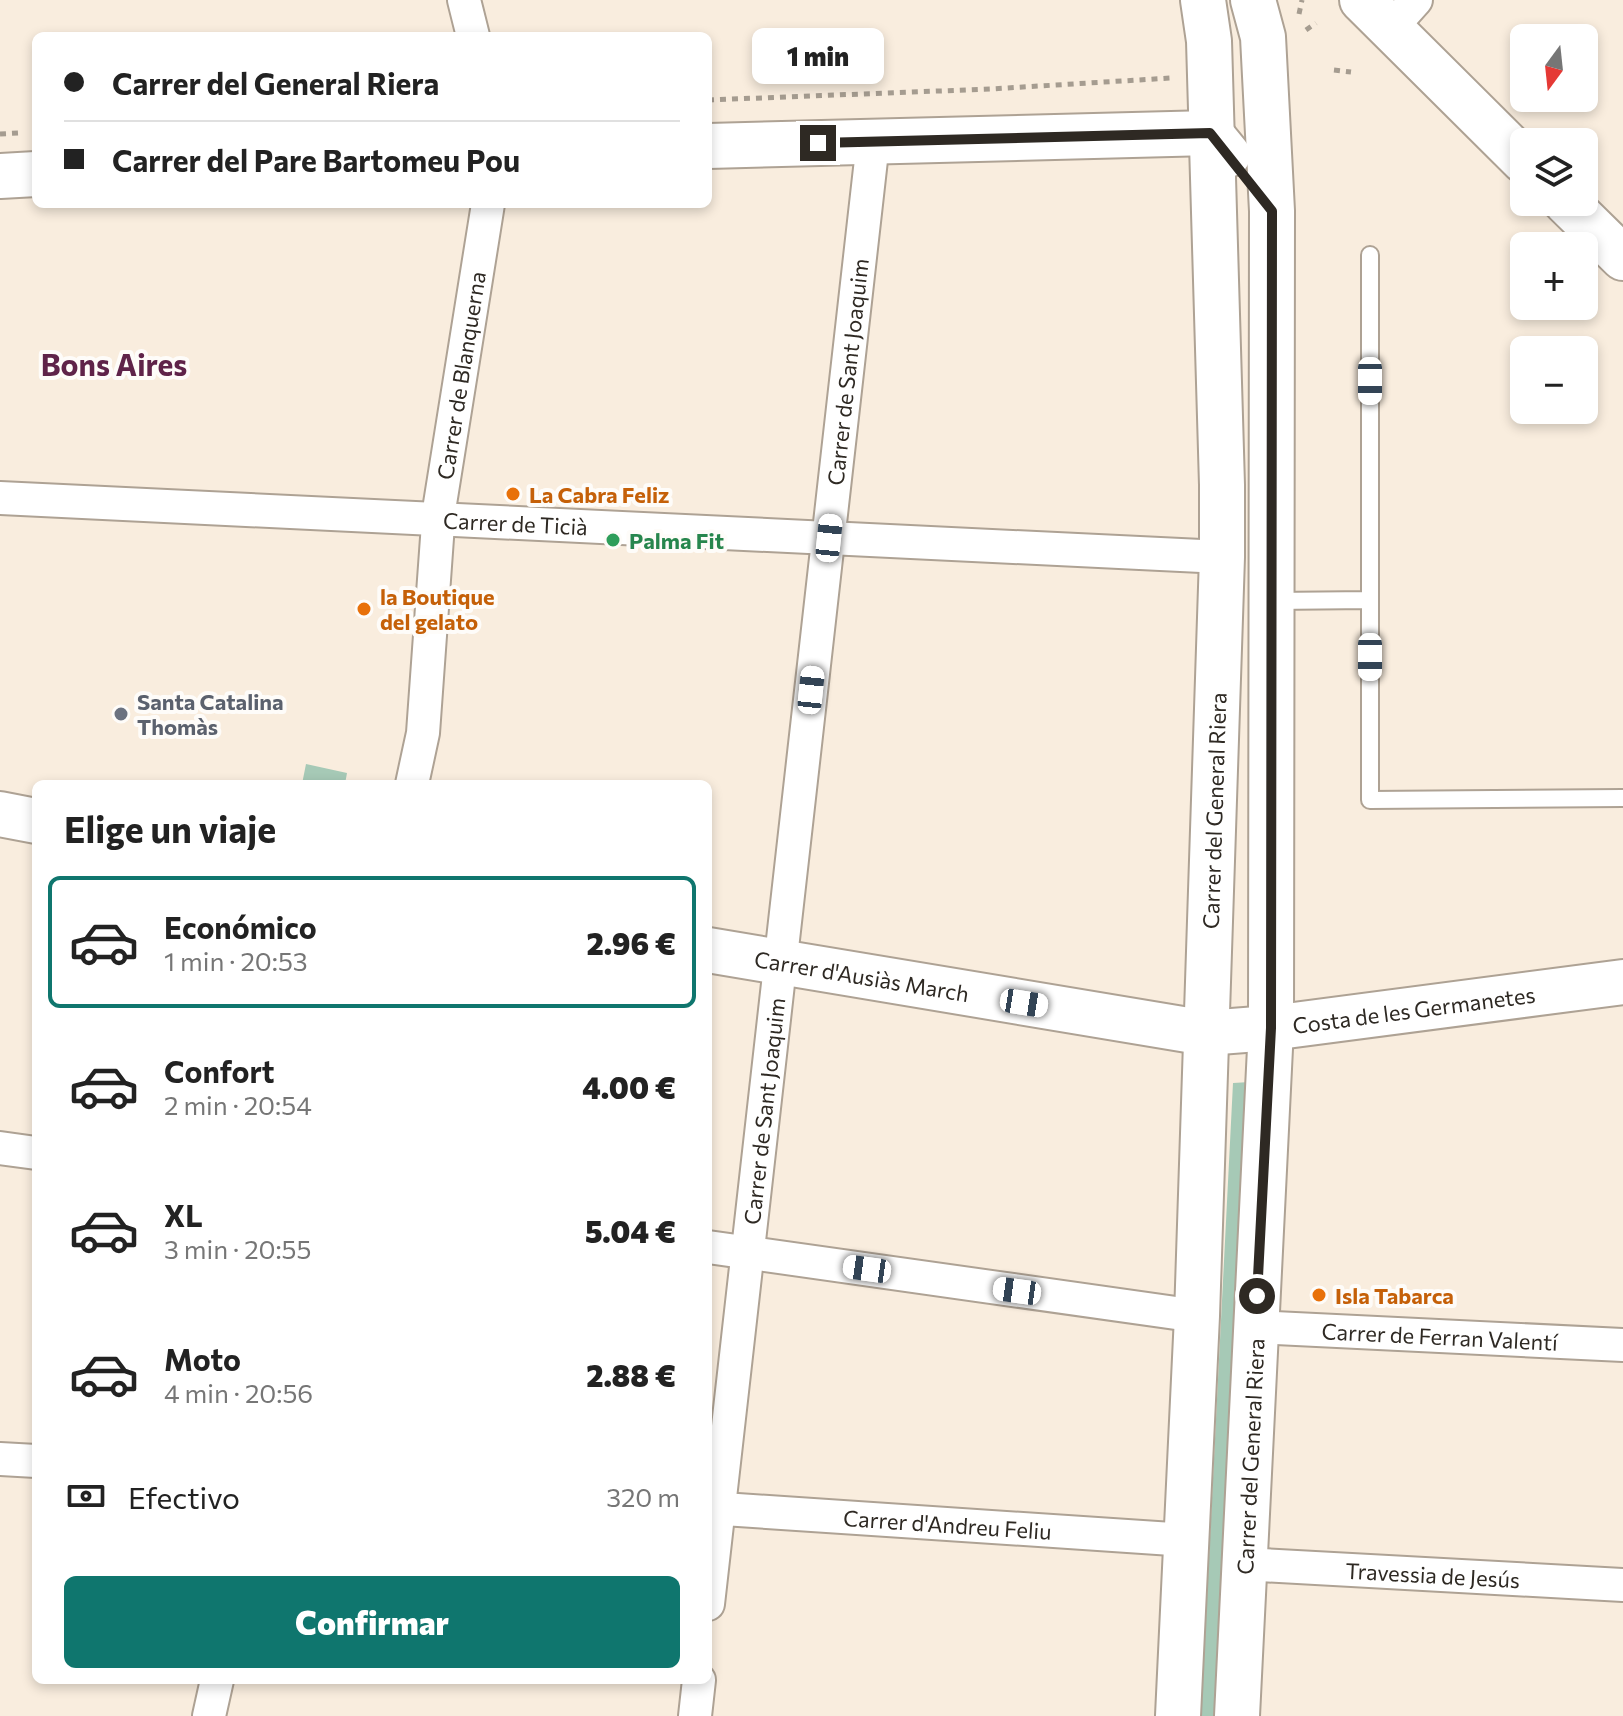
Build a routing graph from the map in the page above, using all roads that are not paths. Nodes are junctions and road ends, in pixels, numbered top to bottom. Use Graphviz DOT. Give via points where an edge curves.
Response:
graph roads {
  1 [pos="464,0"];
  2 [pos="1390,10"];
  3 [pos="1258,18"];
  4 [pos="1206,20"];
  5 [pos="472,32"];
  6 [pos="1210,133"];
  7 [pos="873,142"];
  8 [pos="1510,145"];
  9 [pos="712,146"];
  10 [pos="32,174"];
  11 [pos="0,176"];
  12 [pos="487,208"];
  13 [pos="1272,211"];
  14 [pos="1580,216"];
  15 [pos="1370,255"];
  16 [pos="1623,258"];
  17 [pos="0,498"];
  18 [pos="438,520"];
  19 [pos="829,538"];
  20 [pos="1222,557"];
  21 [pos="1370,600"];
  22 [pos="1271,601"];
  23 [pos="413,780"];
  24 [pos="1623,798"];
  25 [pos="0,814"];
  26 [pos="32,820"];
  27 [pos="712,951"];
  28 [pos="780,963"];
  29 [pos="1623,982"];
  30 [pos="1271,1028"];
  31 [pos="1206,1033"];
  32 [pos="0,1148"];
  33 [pos="32,1152"];
  34 [pos="712,1248"];
  35 [pos="747,1253"];
  36 [pos="1197,1316"];
  37 [pos="1256,1327"];
  38 [pos="1623,1345"];
  39 [pos="0,1459"];
  40 [pos="32,1461"];
  41 [pos="714,1508"];
  42 [pos="712,1540"];
  43 [pos="1187,1540"];
  44 [pos="1243,1564"];
  45 [pos="1623,1585"];
  46 [pos="216,1684"];
  47 [pos="699,1684"];
  48 [pos="209,1716"];
  49 [pos="695,1716"];
  50 [pos="1178,1716"];
  51 [pos="1237,1716"];
  1 -- 5 [label="street"];
  2 -- 8 [label="main road"];
  3 -- 13 [label="main road, Carrer del General Riera"];
  4 -- 6 [label="main road, Carrer del General Riera"];
  6 -- 7 [label="main road"];
  6 -- 13 [label="main road"];
  6 -- 20 [label="main road, Carrer del General Riera"];
  7 -- 9 [label="main road"];
  7 -- 19 [label="street, Carrer de Sant Joaquim"];
  10 -- 11 [label="main road"];
  12 -- 18 [label="street, Carrer de Blanquerna"];
  13 -- 22 [label="main road, Carrer del General Riera"];
  14 -- 16 [label="main road"];
  15 -- 21 [label="lane"];
  17 -- 18 [label="street, Carrer de Ticià"];
  18 -- 19 [label="street, Carrer de Ticià"];
  18 -- 23 [label="street, Carrer de Blanquerna" via="423,733"];
  19 -- 20 [label="street, Carrer de Ticià"];
  19 -- 28 [label="street, Carrer de Sant Joaquim"];
  20 -- 31 [label="main road, Carrer del General Riera"];
  21 -- 22 [label="lane"];
  21 -- 24 [label="lane" via="1370,800"];
  22 -- 30 [label="main road, Carrer del General Riera"];
  25 -- 26 [label="main road"];
  27 -- 28 [label="main road, Carrer d'Ausiàs March"];
  28 -- 31 [label="main road, Carrer d'Ausiàs March"];
  28 -- 35 [label="street, Carrer de Sant Joaquim"];
  29 -- 30 [label="main road, Costa de les Germanetes"];
  30 -- 31 [label="main road, Costa de les Germanetes"];
  30 -- 37 [label="main road, Carrer del General Riera"];
  31 -- 36 [label="main road, Carrer del General Riera"];
  32 -- 33 [label="street"];
  34 -- 35 [label="street"];
  35 -- 36 [label="street"];
  35 -- 41 [label="street, Carrer de Sant Joaquim"];
  36 -- 43 [label="main road, Carrer del General Riera"];
  37 -- 38 [label="street, Carrer de Ferran Valentí"];
  37 -- 44 [label="main road, Carrer del General Riera"];
  39 -- 40 [label="street"];
  41 -- 42 [label="street, Carrer de Sant Joaquim"];
  41 -- 43 [label="street, Carrer d'Andreu Feliu"];
  43 -- 50 [label="main road, Carrer del General Riera"];
  44 -- 45 [label="street, Travessia de Jesús"];
  44 -- 51 [label="main road, Carrer del General Riera"];
  46 -- 48 [label="street"];
  47 -- 49 [label="street"];
}
